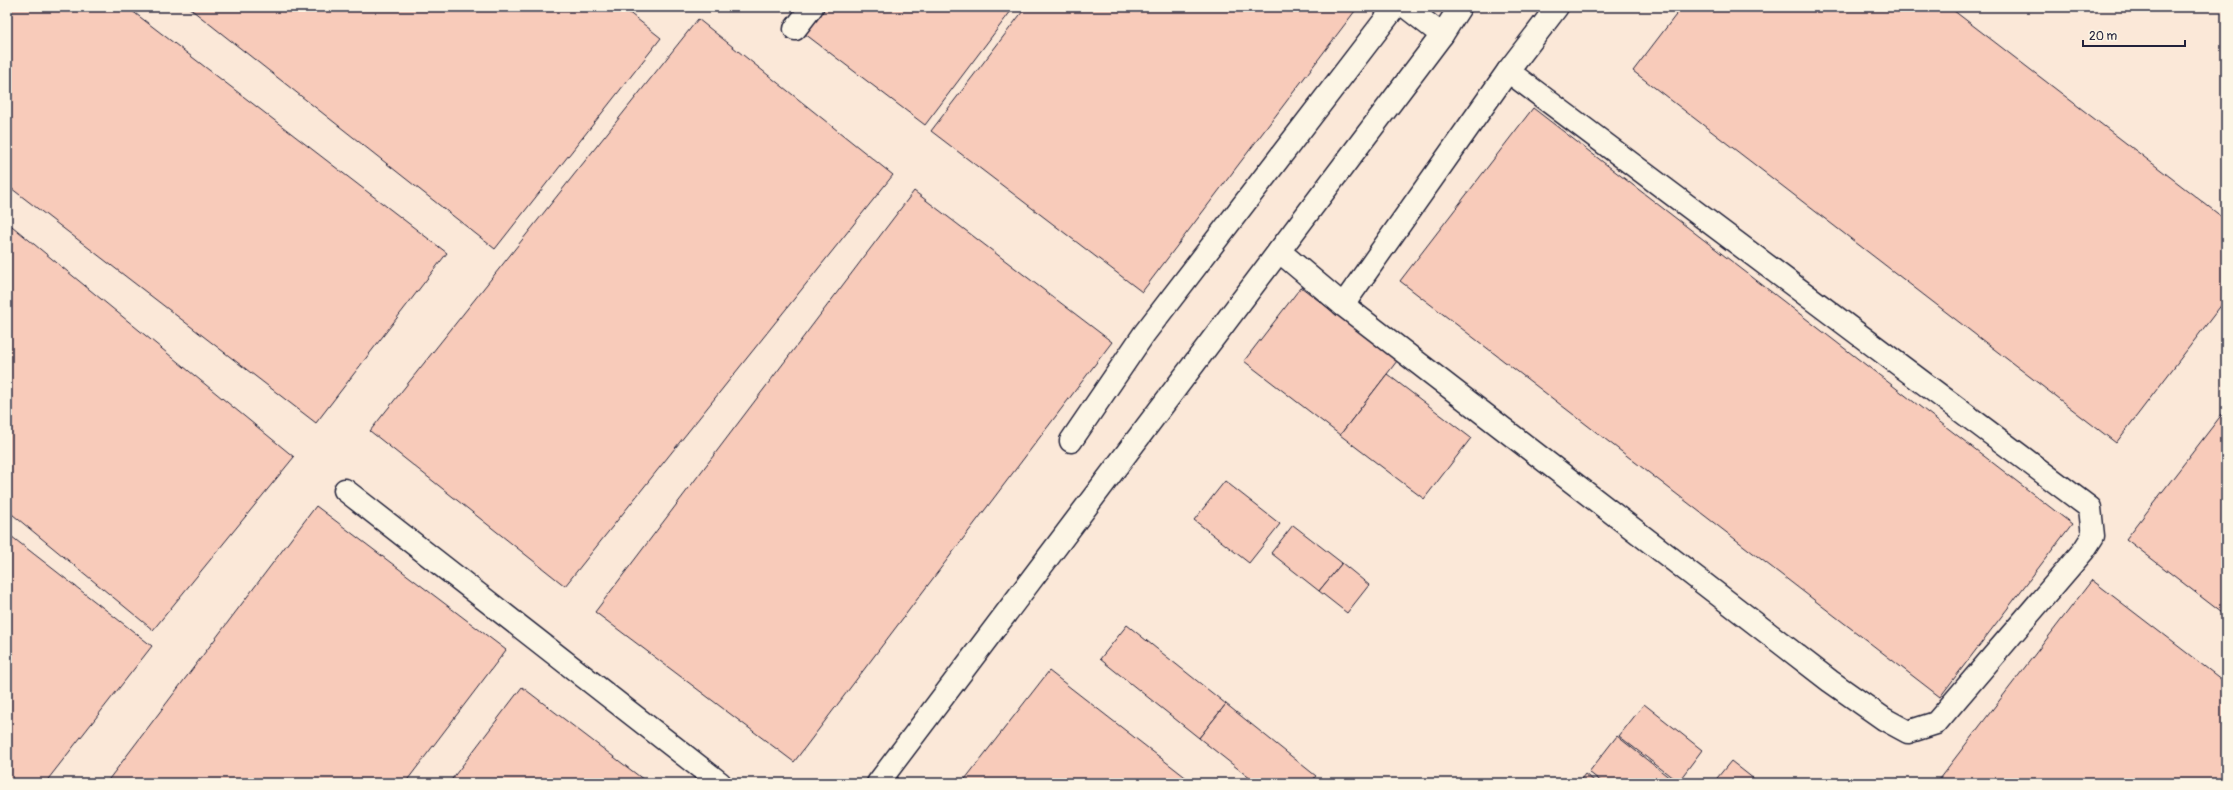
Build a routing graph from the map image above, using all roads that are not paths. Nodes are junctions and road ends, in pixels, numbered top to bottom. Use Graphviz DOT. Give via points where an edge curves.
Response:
graph roads {
  1 [pos="812,7"];
  2 [pos="1395,7"];
  3 [pos="1406,7"];
  4 [pos="1460,7"];
  5 [pos="1557,7"];
  6 [pos="795,29"];
  7 [pos="1442,35"];
  8 [pos="1508,71"];
  9 [pos="1279,251"];
  10 [pos="1343,305"];
  11 [pos="1070,441"];
  12 [pos="345,490"];
  13 [pos="720,783"];
  14 [pos="878,783"];
  1 -- 6 [label="lane"];
  2 -- 11 [label="lane" via="1144,334"];
  3 -- 7 [label="lane"];
  4 -- 7 [label="lane"];
  5 -- 8 [label="lane"];
  7 -- 9 [label="lane"];
  8 -- 10 [label="lane"];
  8 -- 10 [label="lane" via="2090,508 2092,536 2084,550 1936,723 1908,732 1884,719 1830,681"];
  9 -- 10 [label="lane"];
  9 -- 14 [label="lane"];
  12 -- 13 [label="lane"];
}
